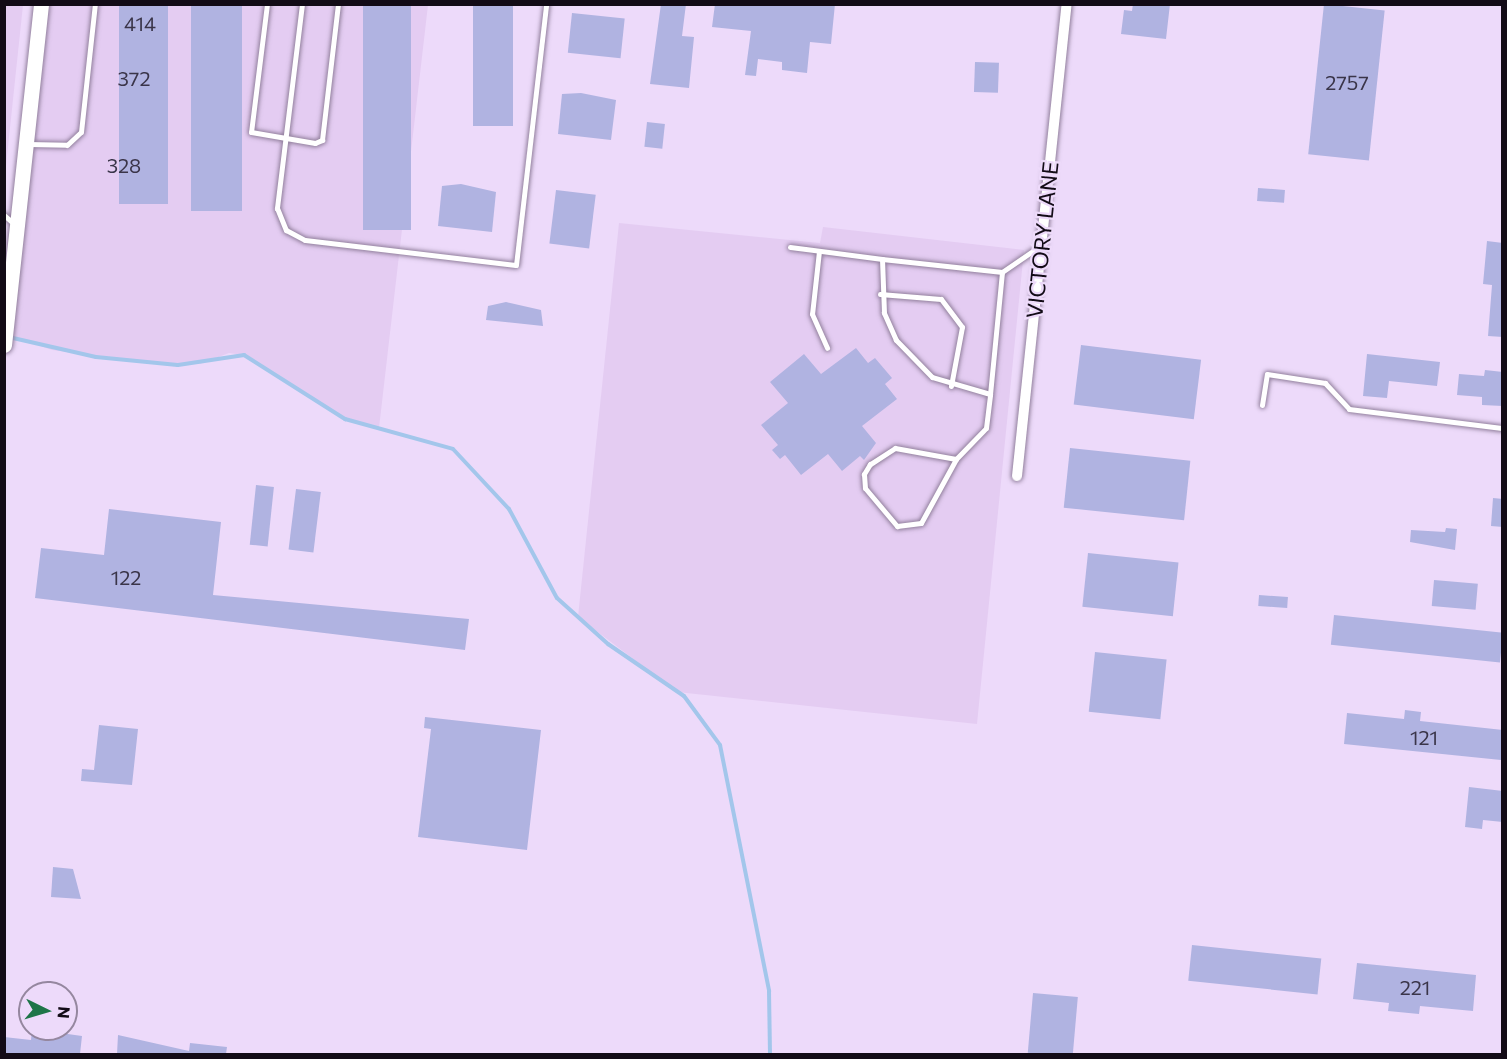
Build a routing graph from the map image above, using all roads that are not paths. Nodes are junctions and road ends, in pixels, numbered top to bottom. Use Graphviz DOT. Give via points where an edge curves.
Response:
graph roads {
  1 [pos="41,4"];
  2 [pos="95,4"];
  3 [pos="267,4"];
  4 [pos="302,4"];
  5 [pos="338,4"];
  6 [pos="546,4"];
  7 [pos="1067,4"];
  8 [pos="285,140"];
  9 [pos="26,144"];
  10 [pos="4,215"];
  11 [pos="17,228"];
  12 [pos="1041,246"];
  13 [pos="790,247"];
  14 [pos="819,251"];
  15 [pos="882,260"];
  16 [pos="1002,272"];
  17 [pos="880,294"];
  18 [pos="4,345"];
  19 [pos="827,348"];
  20 [pos="951,386"];
  21 [pos="990,394"];
  22 [pos="1262,405"];
  23 [pos="1503,428"];
  24 [pos="956,459"];
  25 [pos="1017,476"];
  1 -- 9 [label="street"];
  2 -- 9 [label="lane" via="81,132 67,145"];
  3 -- 8 [label="lane" via="251,132"];
  4 -- 8 [label="lane"];
  5 -- 8 [label="lane" via="322,140"];
  6 -- 8 [label="lane" via="516,265 294,237 280,221 277,208"];
  7 -- 12 [label="street, VICTORY LANE"];
  9 -- 11 [label="street"];
  10 -- 11 [label="lane"];
  11 -- 18 [label="street"];
  12 -- 16 [label="lane"];
  12 -- 25 [label="street, VICTORY LANE"];
  13 -- 14 [label="lane"];
  14 -- 15 [label="lane"];
  14 -- 19 [label="lane" via="812,314"];
  15 -- 16 [label="lane"];
  15 -- 17 [label="lane"];
  16 -- 21 [label="lane"];
  17 -- 20 [label="lane" via="896,339 914,362"];
  17 -- 20 [label="lane" via="941,299 962,327"];
  20 -- 21 [label="lane"];
  21 -- 24 [label="lane" via="986,428"];
  22 -- 23 [label="lane" via="1267,374 1325,383 1349,409"];
  24 -- 24 [label="lane" via="921,523 910,528 897,526 865,488 864,474 870,464 895,448"];
}
